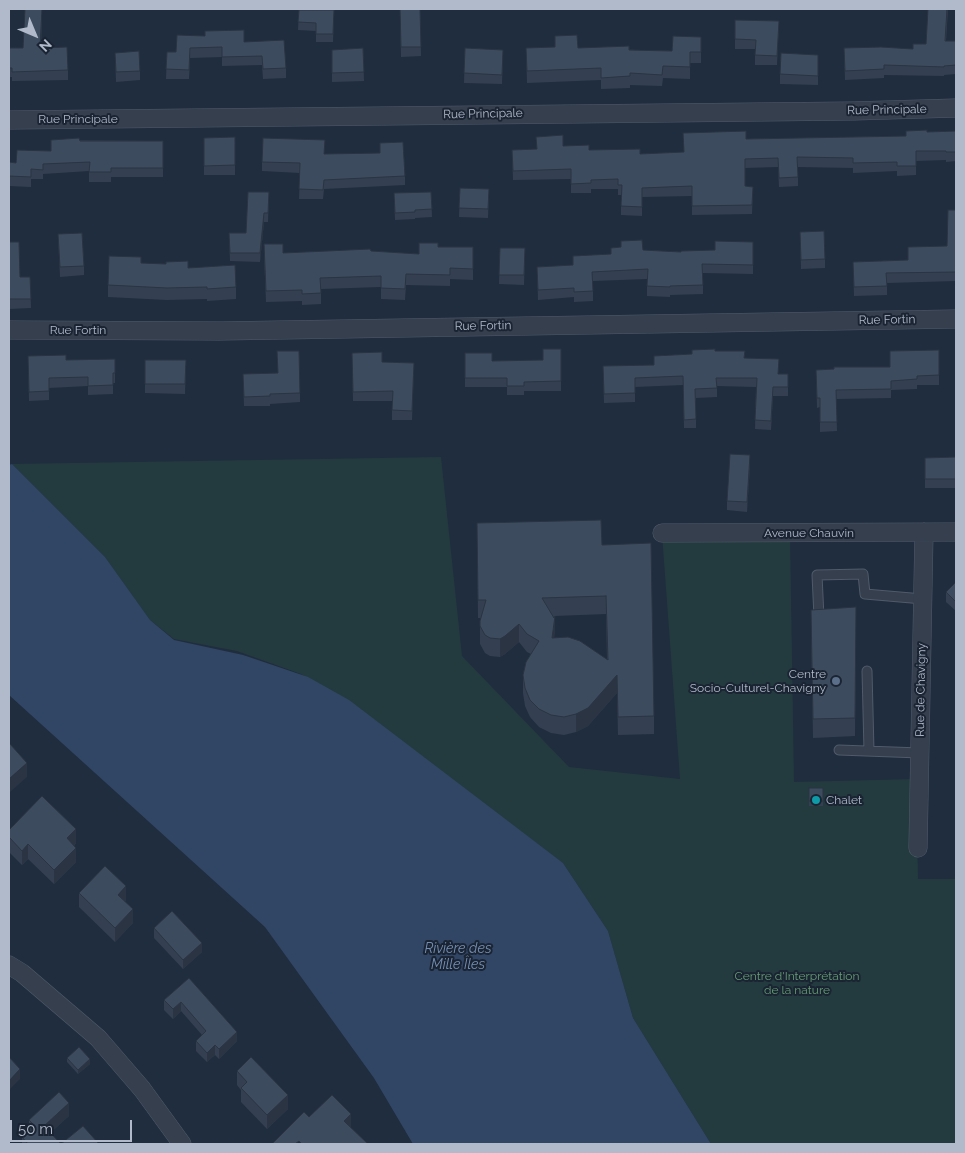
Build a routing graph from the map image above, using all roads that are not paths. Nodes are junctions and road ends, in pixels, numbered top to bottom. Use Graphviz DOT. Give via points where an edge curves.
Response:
graph roads {
  1 [pos="956,108"];
  2 [pos="9,120"];
  3 [pos="956,319"];
  4 [pos="9,330"];
  5 [pos="924,532"];
  6 [pos="956,532"];
  7 [pos="662,533"];
  8 [pos="923,599"];
  9 [pos="819,617"];
  10 [pos="866,671"];
  11 [pos="839,750"];
  12 [pos="869,751"];
  13 [pos="920,753"];
  14 [pos="918,848"];
  15 [pos="9,965"];
  16 [pos="182,1144"];
  1 -- 2 [label="street, Rue Principale"];
  3 -- 4 [label="street, Rue Fortin" via="220,331"];
  5 -- 6 [label="street, Avenue Chauvin"];
  5 -- 7 [label="street, Avenue Chauvin"];
  5 -- 8 [label="street, Rue de Chavigny"];
  8 -- 9 [label="lane" via="865,594 863,574 818,575"];
  8 -- 13 [label="street, Rue de Chavigny"];
  10 -- 12 [label="lane"];
  11 -- 12 [label="lane"];
  12 -- 13 [label="lane"];
  13 -- 14 [label="street, Rue de Chavigny"];
  15 -- 16 [label="street" via="98,1038 142,1089"];
}
